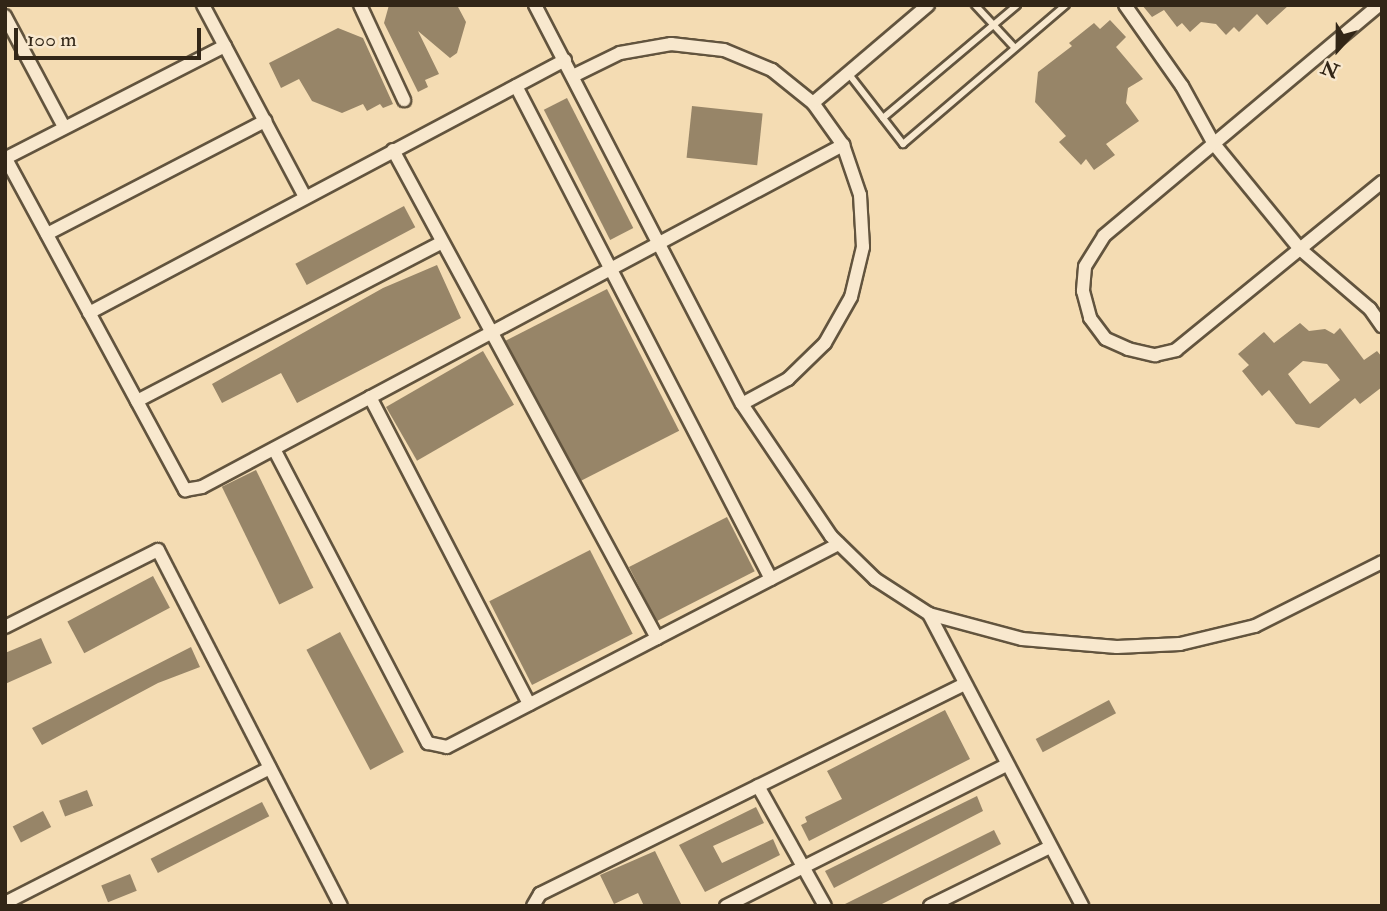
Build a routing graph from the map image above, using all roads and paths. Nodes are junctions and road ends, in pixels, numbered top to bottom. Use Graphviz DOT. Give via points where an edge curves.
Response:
graph roads {
  1 [pos="203,5"];
  2 [pos="360,5"];
  3 [pos="536,5"];
  4 [pos="928,5"];
  5 [pos="975,5"];
  6 [pos="1017,5"];
  7 [pos="1066,5"];
  8 [pos="1125,5"];
  9 [pos="1381,5"];
  10 [pos="5,16"];
  11 [pos="993,25"];
  12 [pos="225,46"];
  13 [pos="1014,47"];
  14 [pos="565,60"];
  15 [pos="848,73"];
  16 [pos="573,76"];
  17 [pos="516,86"];
  18 [pos="404,100"];
  19 [pos="813,103"];
  20 [pos="883,118"];
  21 [pos="265,121"];
  22 [pos="64,127"];
  23 [pos="1214,144"];
  24 [pos="843,145"];
  25 [pos="393,150"];
  26 [pos="6,158"];
  27 [pos="1382,182"];
  28 [pos="306,197"];
  29 [pos="47,234"];
  30 [pos="442,243"];
  31 [pos="659,243"];
  32 [pos="1300,249"];
  33 [pos="611,268"];
  34 [pos="89,313"];
  35 [pos="1382,326"];
  36 [pos="489,333"];
  37 [pos="370,397"];
  38 [pos="137,401"];
  39 [pos="742,404"];
  40 [pos="274,449"];
  41 [pos="839,544"];
  42 [pos="1382,562"];
  43 [pos="771,579"];
  44 [pos="929,614"];
  45 [pos="5,627"];
  46 [pos="657,638"];
  47 [pos="965,684"];
  48 [pos="529,704"];
  49 [pos="1006,765"];
  50 [pos="270,768"];
  51 [pos="758,786"];
  52 [pos="1050,847"];
  53 [pos="803,867"];
  54 [pos="5,903"];
  55 [pos="341,906"];
  56 [pos="533,906"];
  57 [pos="726,906"];
  58 [pos="825,906"];
  59 [pos="930,906"];
  60 [pos="1082,906"];
  1 -- 12 [label="street"];
  2 -- 18 [label="street"];
  3 -- 14 [label="street"];
  4 -- 15 [label="street"];
  5 -- 11 [label="lane"];
  6 -- 11 [label="lane"];
  7 -- 13 [label="lane"];
  8 -- 23 [label="street" via="1182,86"];
  9 -- 23 [label="street"];
  10 -- 22 [label="street"];
  11 -- 13 [label="lane"];
  11 -- 20 [label="lane"];
  12 -- 21 [label="street"];
  12 -- 22 [label="street"];
  13 -- 20 [label="lane" via="903,144"];
  14 -- 16 [label="street"];
  14 -- 17 [label="street"];
  15 -- 19 [label="street"];
  15 -- 20 [label="lane"];
  16 -- 19 [label="street" via="620,53 671,44 698,47 723,50 772,70"];
  16 -- 31 [label="street"];
  17 -- 25 [label="street"];
  17 -- 33 [label="street"];
  19 -- 24 [label="street"];
  21 -- 28 [label="street"];
  21 -- 29 [label="street"];
  22 -- 26 [label="street"];
  23 -- 32 [label="street"];
  23 -- 32 [label="street" via="1104,236 1090,255 1083,291 1090,318 1107,339 1155,355 1176,350"];
  24 -- 31 [label="street"];
  24 -- 39 [label="street" via="860,195 863,247 851,298 825,343 797,370"];
  25 -- 28 [label="street"];
  25 -- 30 [label="street"];
  26 -- 29 [label="street"];
  27 -- 32 [label="street"];
  28 -- 34 [label="street"];
  29 -- 34 [label="street"];
  30 -- 36 [label="street"];
  30 -- 38 [label="street"];
  31 -- 33 [label="street"];
  31 -- 39 [label="street"];
  32 -- 35 [label="street" via="1370,309"];
  33 -- 36 [label="street"];
  33 -- 43 [label="street"];
  34 -- 38 [label="street"];
  36 -- 37 [label="street"];
  36 -- 46 [label="street"];
  37 -- 40 [label="street"];
  37 -- 48 [label="street"];
  38 -- 40 [label="street" via="185,490 202,487"];
  39 -- 41 [label="street"];
  40 -- 48 [label="street" via="428,743 447,747"];
  41 -- 43 [label="street"];
  41 -- 44 [label="street" via="875,579"];
  42 -- 44 [label="street" via="1255,626 1180,644 1117,647 1023,639"];
  43 -- 46 [label="street"];
  44 -- 47 [label="street"];
  45 -- 50 [label="street" via="158,550"];
  46 -- 48 [label="street"];
  47 -- 49 [label="street"];
  47 -- 51 [label="street"];
  49 -- 52 [label="street"];
  49 -- 53 [label="street"];
  50 -- 54 [label="street"];
  50 -- 55 [label="street"];
  51 -- 53 [label="street"];
  51 -- 56 [label="street" via="540,894"];
  52 -- 59 [label="street"];
  52 -- 60 [label="street"];
  53 -- 57 [label="street"];
  53 -- 58 [label="street"];
}
